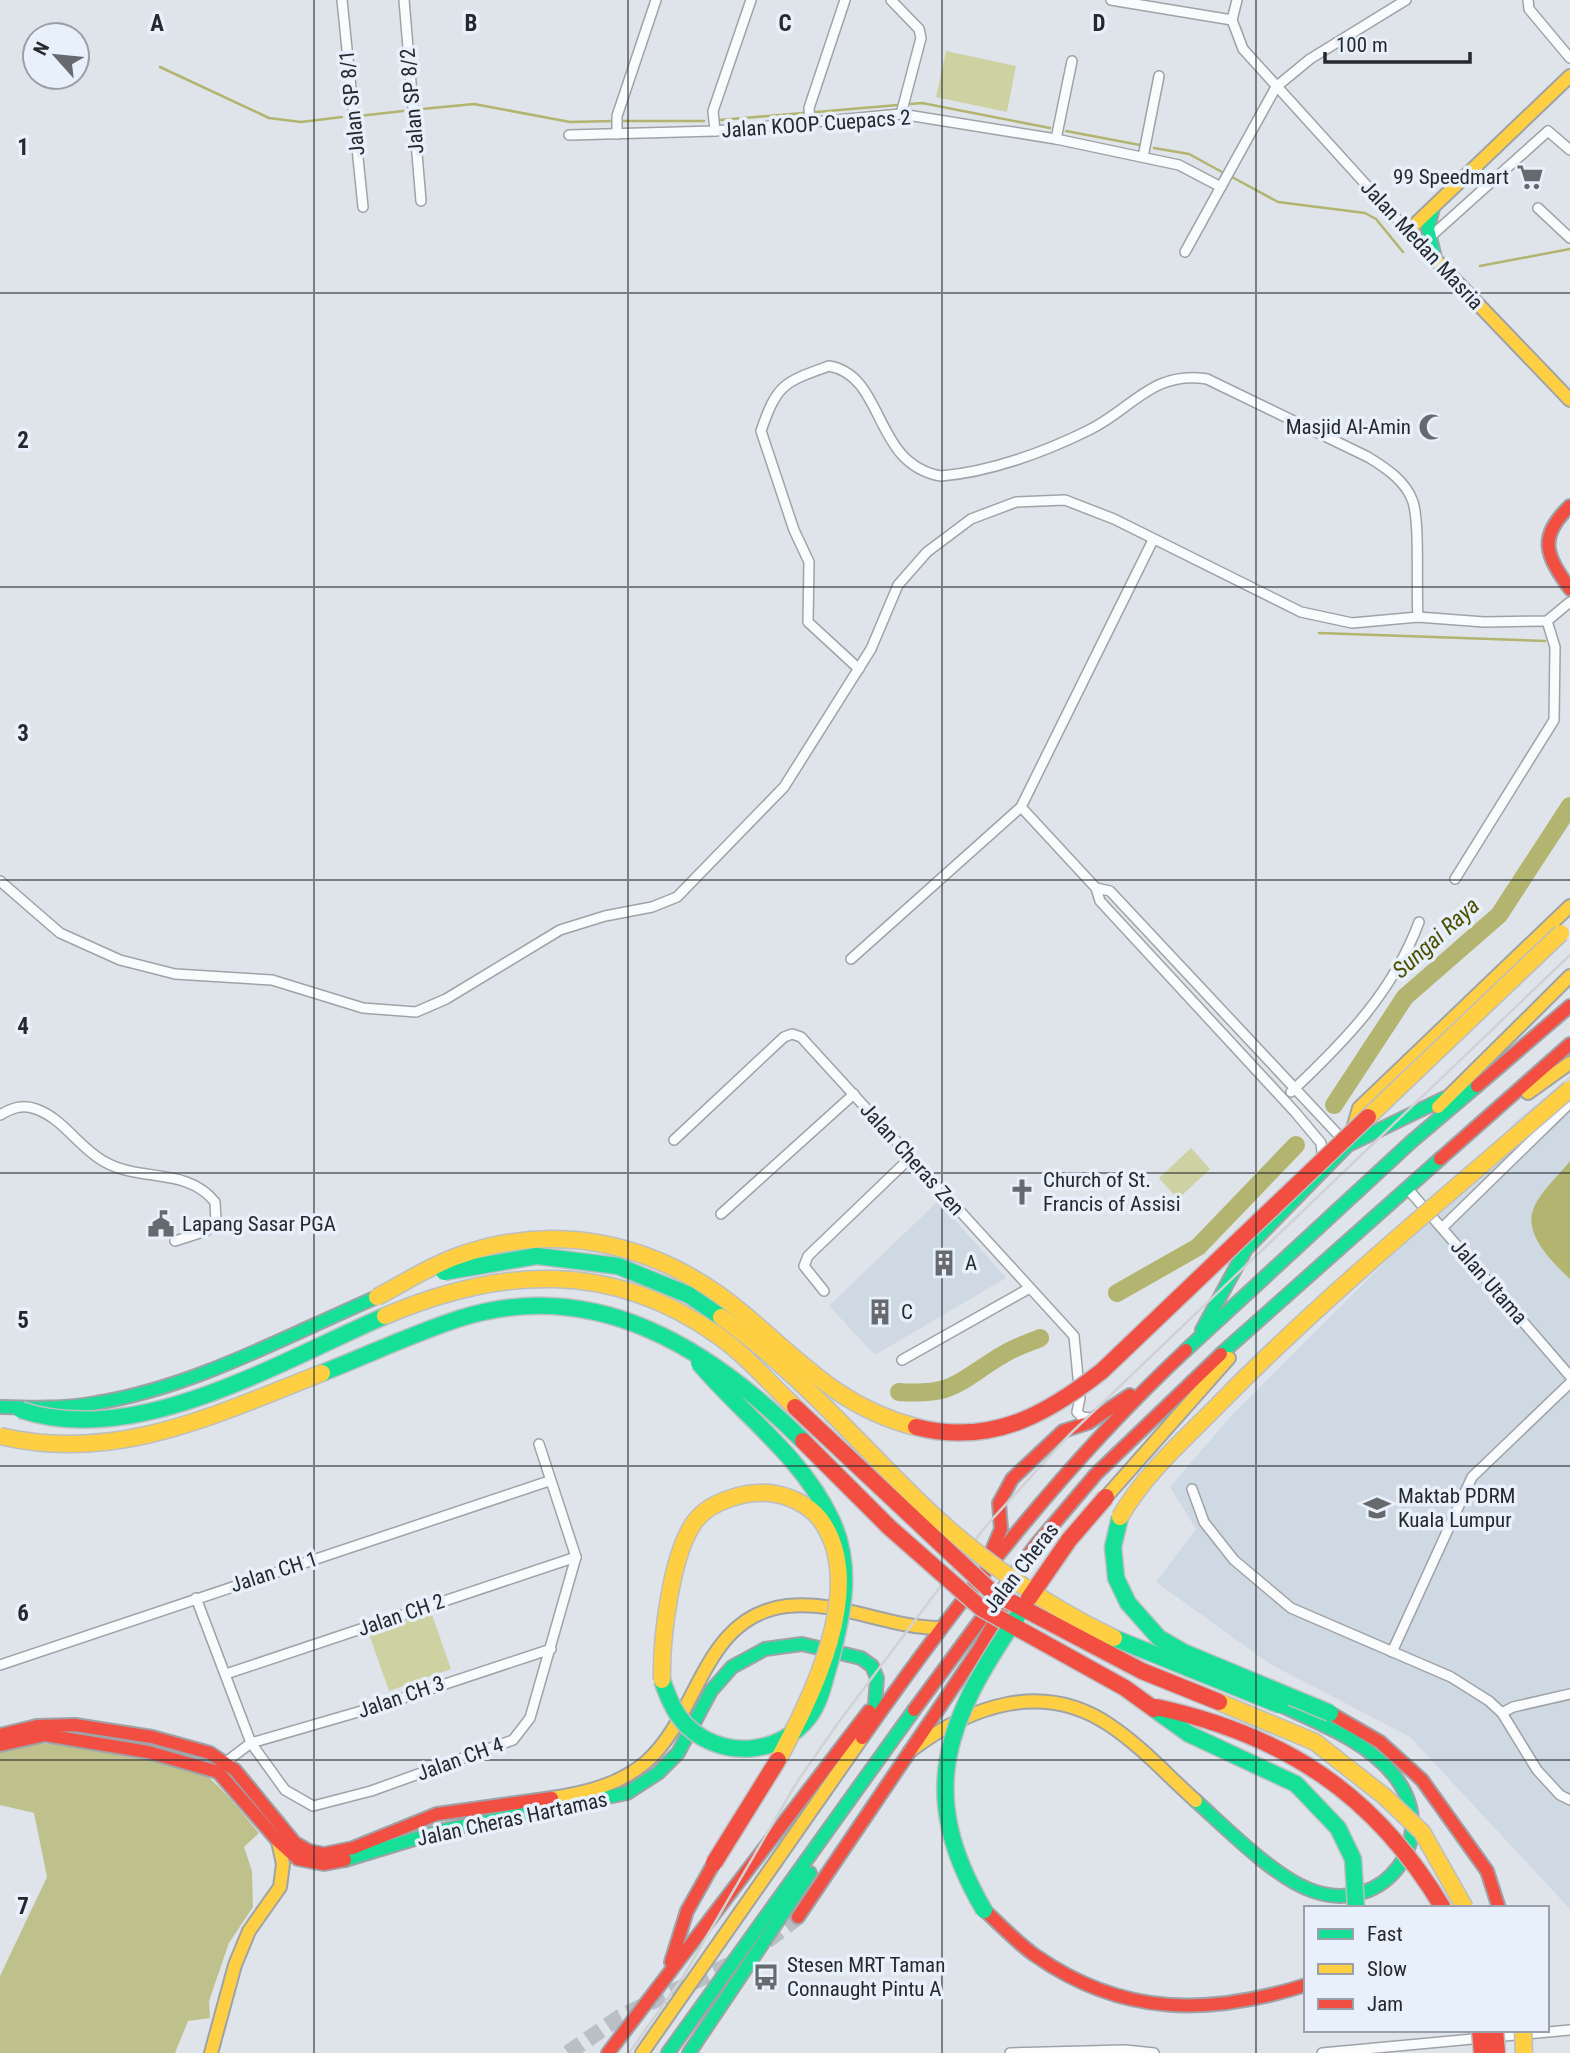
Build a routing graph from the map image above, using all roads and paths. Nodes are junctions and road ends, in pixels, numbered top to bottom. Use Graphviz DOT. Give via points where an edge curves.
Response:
graph roads {
  1 [pos="342,0"];
  2 [pos="404,0"];
  3 [pos="656,0"];
  4 [pos="751,0"];
  5 [pos="845,0"];
  6 [pos="891,0"];
  7 [pos="1111,0"];
  8 [pos="1237,0"];
  9 [pos="1406,0"];
  10 [pos="1528,0"];
  11 [pos="1233,20"];
  12 [pos="1570,58"];
  13 [pos="1072,61"];
  14 [pos="1159,76"];
  15 [pos="1570,76"];
  16 [pos="1276,87"];
  17 [pos="901,114"];
  18 [pos="810,123"];
  19 [pos="715,131"];
  20 [pos="617,134"];
  21 [pos="569,135"];
  22 [pos="1056,139"];
  23 [pos="1570,150"];
  24 [pos="1143,157"];
  25 [pos="1221,187"];
  26 [pos="421,201"];
  27 [pos="363,207"];
  28 [pos="1433,208"];
  29 [pos="1538,208"];
  30 [pos="1408,231"];
  31 [pos="1429,238"];
  32 [pos="1570,238"];
  33 [pos="1185,252"];
  34 [pos="1437,262"];
  35 [pos="1570,400"];
  36 [pos="1570,506"];
  37 [pos="1153,540"];
  38 [pos="1570,589"];
  39 [pos="1570,602"];
  40 [pos="1418,617"];
  41 [pos="1547,621"];
  42 [pos="859,669"];
  43 [pos="1021,807"];
  44 [pos="1455,879"];
  45 [pos="0,881"];
  46 [pos="1096,888"];
  47 [pos="1570,906"];
  48 [pos="1419,922"];
  49 [pos="1570,924"];
  50 [pos="851,959"];
  51 [pos="1570,976"];
  52 [pos="1570,1006"];
  53 [pos="1570,1044"];
  54 [pos="1570,1063"];
  55 [pos="1294,1089"];
  56 [pos="1570,1089"];
  57 [pos="854,1094"];
  58 [pos="1445,1098"];
  59 [pos="1283,1099"];
  60 [pos="1570,1102"];
  61 [pos="0,1115"];
  62 [pos="674,1140"];
  63 [pos="1410,1142"];
  64 [pos="1348,1145"];
  65 [pos="1450,1150"];
  66 [pos="911,1157"];
  67 [pos="1324,1171"];
  68 [pos="1407,1188"];
  69 [pos="721,1214"];
  70 [pos="1442,1228"];
  71 [pos="175,1241"];
  72 [pos="1028,1289"];
  73 [pos="824,1291"];
  74 [pos="377,1297"];
  75 [pos="1257,1324"];
  76 [pos="1198,1338"];
  77 [pos="688,1348"];
  78 [pos="902,1360"];
  79 [pos="1165,1370"];
  80 [pos="1570,1376"];
  81 [pos="1570,1383"];
  82 [pos="1080,1398"];
  83 [pos="0,1407"];
  84 [pos="21,1410"];
  85 [pos="1097,1418"];
  86 [pos="0,1436"];
  87 [pos="1051,1440"];
  88 [pos="539,1444"];
  89 [pos="549,1481"];
  90 [pos="1192,1489"];
  91 [pos="1035,1546"];
  92 [pos="576,1558"];
  93 [pos="980,1581"];
  94 [pos="196,1598"];
  95 [pos="940,1628"];
  96 [pos="551,1649"];
  97 [pos="1392,1652"];
  98 [pos="916,1661"];
  99 [pos="0,1665"];
  100 [pos="226,1674"];
  101 [pos="1570,1694"];
  102 [pos="874,1704"];
  103 [pos="1153,1706"];
  104 [pos="1502,1713"];
  105 [pos="0,1735"];
  106 [pos="251,1744"];
  107 [pos="0,1745"];
  108 [pos="910,1751"];
  109 [pos="221,1766"];
  110 [pos="1570,1800"];
  111 [pos="465,1810"];
  112 [pos="509,1819"];
  113 [pos="827,1832"];
  114 [pos="278,1841"];
  115 [pos="1356,1906"];
  116 [pos="1442,1906"];
  117 [pos="1464,1906"];
  118 [pos="1498,1906"];
  119 [pos="798,1917"];
  120 [pos="667,1975"];
  121 [pos="1304,1986"];
  122 [pos="1570,2030"];
  123 [pos="1480,2032"];
  124 [pos="1495,2032"];
  125 [pos="1524,2032"];
  126 [pos="1432,2048"];
  127 [pos="612,2049"];
  128 [pos="1346,2052"];
  129 [pos="211,2053"];
  130 [pos="642,2053"];
  131 [pos="668,2053"];
  132 [pos="689,2053"];
  133 [pos="1010,2053"];
  134 [pos="1154,2053"];
  135 [pos="1322,2053"];
  136 [pos="1482,2053"];
  137 [pos="1497,2053"];
  138 [pos="1524,2053"];
  1 -- 27 [label="street, Jalan SP 8/1"];
  2 -- 26 [label="street, Jalan SP 8/2"];
  3 -- 20 [label="street" via="617,116"];
  4 -- 19 [label="street" via="713,111"];
  5 -- 18 [label="street" via="809,108"];
  6 -- 17 [label="street" via="922,38"];
  7 -- 11 [label="street"];
  8 -- 11 [label="street"];
  9 -- 16 [label="street" via="1310,59"];
  10 -- 12 [label="street" via="1529,9"];
  11 -- 16 [label="street, Jalan Medan Masria" via="1243,49"];
  13 -- 22 [label="street"];
  14 -- 24 [label="street"];
  15 -- 28 [label="main road"];
  16 -- 25 [label="street"];
  16 -- 30 [label="street, Jalan Medan Masria"];
  17 -- 18 [label="street, Jalan KOOP Cuepacs 2"];
  17 -- 22 [label="street, Jalan KOOP Cuepacs 2"];
  18 -- 19 [label="street, Jalan KOOP Cuepacs 2"];
  19 -- 20 [label="street, Jalan KOOP Cuepacs 2"];
  20 -- 21 [label="street, Jalan KOOP Cuepacs 2"];
  22 -- 24 [label="street, Jalan KOOP Cuepacs 2"];
  23 -- 31 [label="street" via="1548,131"];
  24 -- 25 [label="street, Jalan KOOP Cuepacs 2" via="1179,165"];
  25 -- 33 [label="street"];
  28 -- 30 [label="main road"];
  28 -- 31 [label="main road"];
  29 -- 32 [label="street"];
  30 -- 34 [label="main road, Jalan Medan Masria"];
  31 -- 34 [label="main road"];
  34 -- 35 [label="main road, Jalan Medan Masria"];
  36 -- 38 [label="main road" via="1546,538 1552,562"];
  37 -- 40 [label="street" via="1301,612 1352,623"];
  37 -- 42 [label="street" via="1065,500 1016,502 971,519 927,552 898,585"];
  37 -- 43 [label="street"];
  39 -- 41 [label="street"];
  40 -- 41 [label="street"];
  40 -- 42 [label="street" via="1413,503 1403,485 1368,457 1207,379 1187,376 1164,381 1080,434 1036,452 941,476 927,474 903,459 855,378 829,366 788,380 761,432 809,562 808,622"];
  41 -- 44 [label="street" via="1555,647 1554,720"];
  42 -- 45 [label="street" via="784,787 677,897 652,908 560,930 446,999 416,1012 363,1008 272,981 152,970 60,933"];
  43 -- 46 [label="street"];
  43 -- 50 [label="street"];
  46 -- 55 [label="street" via="1110,891"];
  46 -- 59 [label="street" via="1100,901"];
  47 -- 64 [label="main road" via="1360,1108"];
  48 -- 55 [label="street" via="1396,974 1373,1008"];
  49 -- 74 [label="main road, bridge" via="1102,1371 1057,1405 1022,1420 981,1432 902,1427 812,1375 757,1322 707,1284 620,1246 520,1241 438,1264"];
  51 -- 58 [label="main road"];
  52 -- 63 [label="main road"];
  53 -- 65 [label="main road"];
  54 -- 65 [label="main road"];
  55 -- 59 [label="street"];
  55 -- 64 [label="street"];
  56 -- 118 [label="main road, bridge" via="1271,1351 1130,1499 1117,1522 1113,1547 1116,1578 1128,1603 1159,1638 1330,1713 1380,1742 1422,1780 1487,1871"];
  57 -- 62 [label="street, Jalan Cheras Zen" via="810,1045 792,1034"];
  57 -- 66 [label="street, Jalan Cheras Zen"];
  57 -- 69 [label="street"];
  58 -- 63 [label="main road"];
  58 -- 64 [label="main road"];
  59 -- 67 [label="street" via="1321,1143"];
  60 -- 70 [label="street"];
  61 -- 71 [label="street" via="18,1106 33,1107 52,1116 105,1163 176,1178 209,1194 215,1202 216,1221 206,1231"];
  63 -- 76 [label="main road, Jalan Cheras"];
  64 -- 67 [label="main road"];
  65 -- 68 [label="main road, Jalan Cheras"];
  66 -- 72 [label="street, Jalan Cheras Zen"];
  66 -- 73 [label="street" via="808,1256 804,1266"];
  67 -- 76 [label="main road" via="1246,1249"];
  68 -- 70 [label="street, Jalan Utama"];
  68 -- 75 [label="main road, Jalan Cheras"];
  70 -- 80 [label="street, Jalan Utama"];
  72 -- 78 [label="street"];
  72 -- 82 [label="street, Jalan Cheras Zen" via="1074,1336"];
  74 -- 84 [label="main road, bridge" via="148,1394"];
  74 -- 108 [label="main road, bridge" via="447,1271 538,1255 615,1265 692,1294 750,1336 996,1568 1112,1636 1280,1705 1371,1754 1396,1775 1414,1812 1412,1841 1396,1872 1371,1888 1320,1895 1290,1881 1104,1721 1077,1707 1051,1701 1023,1699 962,1715"];
  75 -- 91 [label="main road, Jalan Cheras" via="1172,1398 1096,1474"];
  75 -- 121 [label="main road, bridge" via="1054,1562 984,1666 962,1704 949,1743 946,1820 967,1885 984,1910 1036,1956 1082,1983 1125,2000 1170,2007 1266,2000"];
  76 -- 79 [label="main road, Jalan Cheras"];
  77 -- 86 [label="main road, bridge" via="609,1314 556,1305 508,1308 417,1333 175,1430 121,1441 21,1441"];
  77 -- 103 [label="main road, bridge" via="737,1383 797,1436 889,1527 981,1608"];
  77 -- 120 [label="main road, bridge" via="720,1390 805,1476 841,1545 844,1600 837,1638 810,1718 794,1735 786,1740 778,1745 728,1750 700,1737 674,1712 663,1691 660,1655 685,1541 695,1521 708,1510 746,1493 771,1491 793,1497 820,1518 834,1544 838,1568 832,1625 801,1720 795,1730 789,1741 777,1762 714,1863 687,1911"];
  79 -- 85 [label="main road"];
  79 -- 93 [label="main road, Jalan Cheras" via="1075,1463"];
  81 -- 97 [label="street" via="1472,1477"];
  82 -- 85 [label="street" via="1079,1415"];
  82 -- 87 [label="street" via="1070,1422"];
  83 -- 84 [label="main road"];
  84 -- 117 [label="main road, bridge" via="43,1419 80,1420 157,1410 206,1394 447,1292 529,1278 612,1285 683,1314 719,1336 992,1592 1142,1671 1315,1742 1422,1832"];
  85 -- 87 [label="main road"];
  87 -- 93 [label="main road" via="1004,1491 999,1503 1001,1529"];
  88 -- 89 [label="street"];
  89 -- 92 [label="street"];
  89 -- 94 [label="street, Jalan CH 1"];
  90 -- 97 [label="street" via="1204,1522 1234,1560 1291,1608"];
  91 -- 108 [label="main road" via="979,1649"];
  91 -- 113 [label="main road, Jalan Cheras"];
  92 -- 96 [label="street, Jalan CH 4"];
  92 -- 100 [label="street, Jalan CH 2"];
  93 -- 95 [label="main road, Jalan Cheras"];
  94 -- 99 [label="street, Jalan CH 1"];
  94 -- 100 [label="street, Jalan CH 4"];
  95 -- 98 [label="main road, Jalan Cheras"];
  95 -- 111 [label="main road, Jalan Cheras Hartamas" via="905,1626 808,1604 760,1612 724,1638 679,1720 646,1762 599,1788"];
  96 -- 106 [label="street, Jalan CH 3"];
  96 -- 106 [label="street, Jalan CH 4" via="530,1717 513,1740 371,1791 322,1805 302,1802 285,1790"];
  97 -- 104 [label="street" via="1451,1677"];
  98 -- 102 [label="main road" via="891,1681"];
  98 -- 130 [label="main road, Jalan Cheras"];
  100 -- 106 [label="street, Jalan CH 4"];
  101 -- 104 [label="street"];
  102 -- 112 [label="main road, Jalan Cheras Hartamas" via="877,1674 868,1661 806,1643 760,1649 716,1684 679,1752 641,1786 618,1797"];
  102 -- 120 [label="main road"];
  103 -- 115 [label="main road, bridge" via="1189,1734 1296,1784 1319,1805 1338,1828 1353,1859"];
  103 -- 116 [label="main road, bridge" via="1193,1712 1256,1736 1308,1763 1366,1808 1403,1847 1428,1877"];
  104 -- 110 [label="street" via="1537,1770"];
  105 -- 109 [label="main road, Jalan Cheras Hartamas" via="25,1727 75,1724 200,1750"];
  106 -- 109 [label="street, Jalan CH 3"];
  107 -- 109 [label="main road" via="45,1735"];
  108 -- 119 [label="main road"];
  109 -- 111 [label="main road, Jalan Cheras Hartamas" via="301,1848 323,1854 372,1841 439,1813"];
  109 -- 114 [label="main road, Jalan Cheras Hartamas"];
  111 -- 112 [label="main road" via="502,1812"];
  112 -- 114 [label="main road, Jalan Cheras Hartamas" via="444,1830 324,1864 298,1859"];
  113 -- 131 [label="main road, Jalan Cheras"];
  113 -- 132 [label="main road" via="816,1863"];
  114 -- 129 [label="main road" via="283,1864 279,1887 248,1931"];
  120 -- 127 [label="main road"];
  122 -- 126 [label="street"];
  123 -- 136 [label="main road, bridge"];
  124 -- 137 [label="main road, bridge"];
  125 -- 138 [label="main road, bridge"];
  126 -- 128 [label="street"];
  128 -- 135 [label="street"];
  133 -- 134 [label="street"];
}
